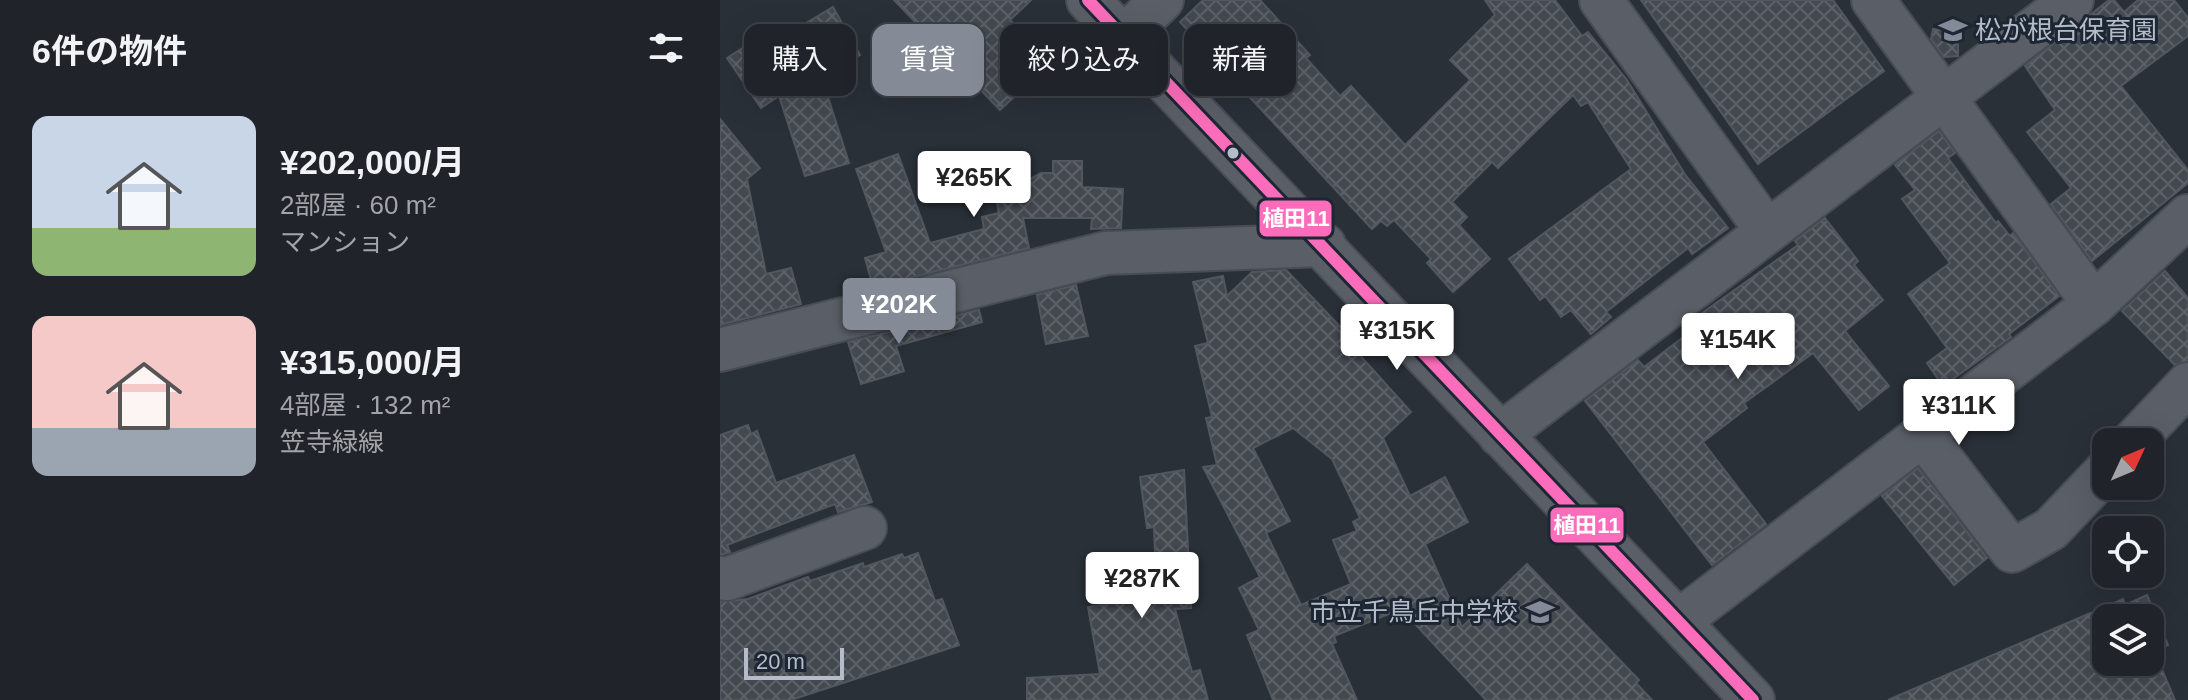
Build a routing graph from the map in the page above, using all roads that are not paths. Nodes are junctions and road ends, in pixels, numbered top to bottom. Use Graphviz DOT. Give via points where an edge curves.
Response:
graph roads {
  1 [pos="1088,0"];
  2 [pos="1162,0"];
  3 [pos="1601,0"];
  4 [pos="1873,0"];
  5 [pos="2072,0"];
  6 [pos="1111,24"];
  7 [pos="1137,24"];
  8 [pos="1168,83"];
  9 [pos="1943,97"];
  10 [pos="2188,216"];
  11 [pos="1767,231"];
  12 [pos="1324,245"];
  13 [pos="2094,304"];
  14 [pos="720,350"];
  15 [pos="2188,384"];
  16 [pos="2146,428"];
  17 [pos="1922,434"];
  18 [pos="1500,435"];
  19 [pos="2092,486"];
  20 [pos="865,528"];
  21 [pos="720,578"];
  22 [pos="1679,621"];
  23 [pos="1753,700"];
  1 -- 6 [label="street"];
  2 -- 7 [label="street"];
  3 -- 11 [label="street"];
  4 -- 9 [label="street"];
  5 -- 9 [label="street"];
  8 -- 12 [label="street"];
  9 -- 11 [label="street"];
  9 -- 13 [label="street"];
  10 -- 13 [label="street"];
  11 -- 18 [label="street"];
  12 -- 14 [label="street" via="1106,253"];
  12 -- 18 [label="street"];
  13 -- 17 [label="street"];
  15 -- 16 [label="street"];
  17 -- 19 [label="street" via="2012,551 2051,529"];
  17 -- 22 [label="street"];
  18 -- 22 [label="street"];
  20 -- 21 [label="street"];
  22 -- 23 [label="street"];
}
